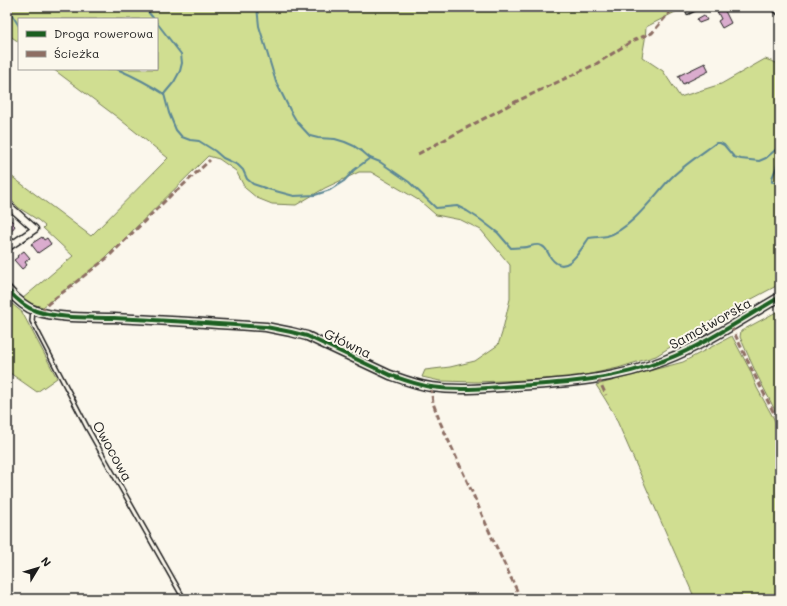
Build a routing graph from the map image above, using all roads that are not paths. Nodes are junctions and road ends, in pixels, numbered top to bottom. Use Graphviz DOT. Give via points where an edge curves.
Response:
graph roads {
  1 [pos="698,7"];
  2 [pos="775,7"];
  3 [pos="688,12"];
  4 [pos="780,12"];
  5 [pos="7,204"];
  6 [pos="7,248"];
  7 [pos="7,289"];
  8 [pos="780,298"];
  9 [pos="34,310"];
  10 [pos="650,365"];
  11 [pos="184,599"];
  1 -- 3 [label="lane"];
  2 -- 4 [label="street"];
  5 -- 6 [label="street" via="35,229"];
  7 -- 9 [label="street, Główna" via="20,302"];
  8 -- 10 [label="street, Samotworska" via="696,346"];
  9 -- 10 [label="street, Główna" via="66,316 282,330 313,339 390,375 441,388 476,389 579,382 626,373"];
  9 -- 11 [label="lane, Owocowa" via="32,321 84,423"];
}
